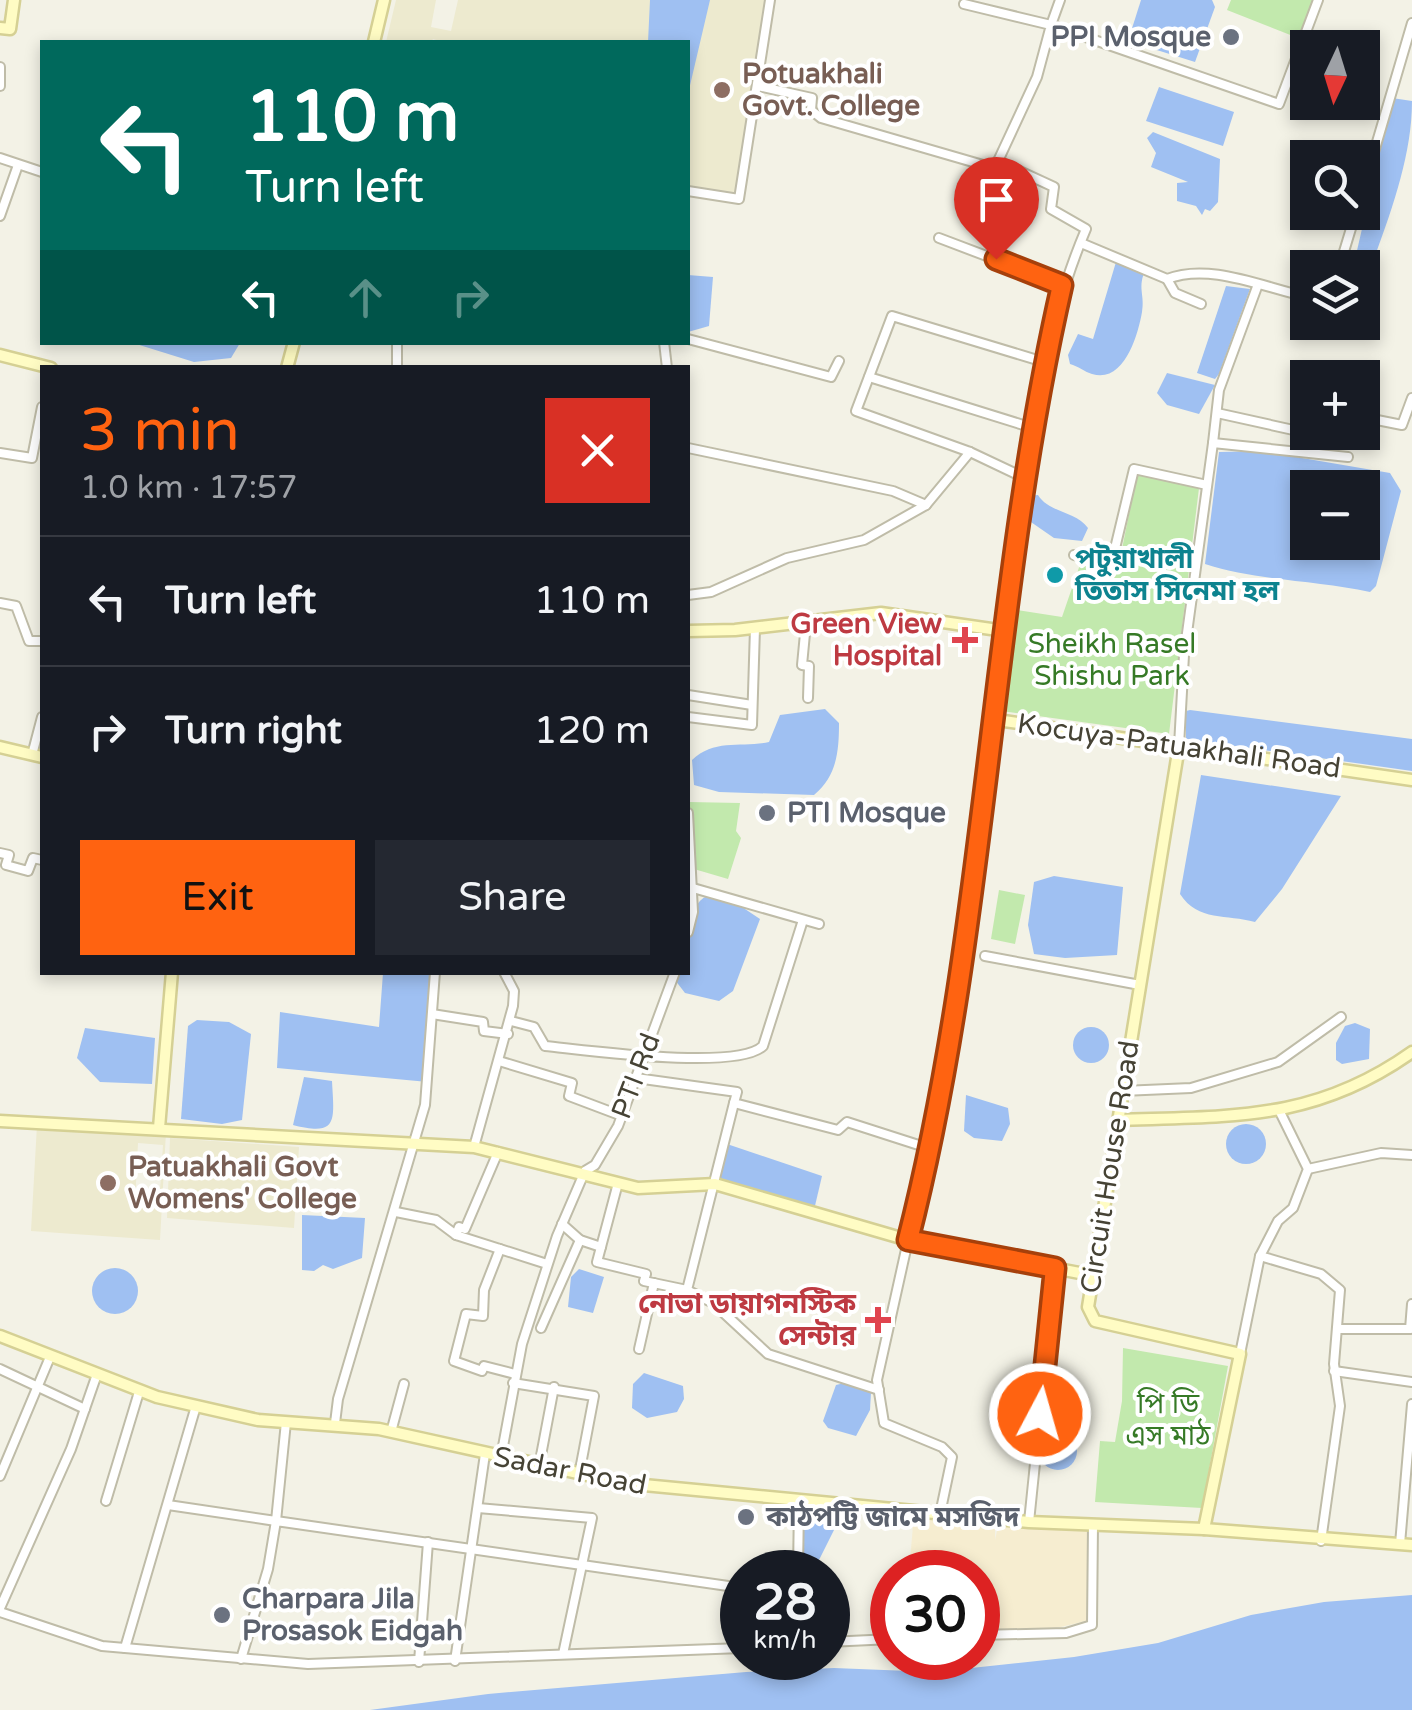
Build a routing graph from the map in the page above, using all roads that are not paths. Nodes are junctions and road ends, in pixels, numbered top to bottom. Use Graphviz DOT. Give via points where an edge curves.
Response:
graph roads {
  1 [pos="14,0"];
  2 [pos="384,0"];
  3 [pos="770,0"];
  4 [pos="1060,0"];
  5 [pos="1318,0"];
  6 [pos="964,4"];
  7 [pos="1412,23"];
  8 [pos="1051,25"];
  9 [pos="0,28"];
  10 [pos="374,40"];
  11 [pos="0,67"];
  12 [pos="0,86"];
  13 [pos="758,86"];
  14 [pos="1378,140"];
  15 [pos="0,158"];
  16 [pos="998,162"];
  17 [pos="18,165"];
  18 [pos="40,171"];
  19 [pos="690,191"];
  20 [pos="0,216"];
  21 [pos="940,238"];
  22 [pos="1080,243"];
  23 [pos="1167,279"];
  24 [pos="1062,285"];
  25 [pos="1257,287"];
  26 [pos="1290,293"];
  27 [pos="1200,304"];
  28 [pos="690,340"];
  29 [pos="0,356"];
  30 [pos="839,361"];
  31 [pos="1044,362"];
  32 [pos="40,365"];
  33 [pos="869,377"];
  34 [pos="1412,398"];
  35 [pos="1217,413"];
  36 [pos="40,417"];
  37 [pos="1380,421"];
  38 [pos="1033,428"];
  39 [pos="1290,429"];
  40 [pos="1213,443"];
  41 [pos="690,448"];
  42 [pos="970,452"];
  43 [pos="0,453"];
  44 [pos="1348,457"];
  45 [pos="1027,479"];
  46 [pos="1207,485"];
  47 [pos="926,504"];
  48 [pos="1074,555"];
  49 [pos="690,594"];
  50 [pos="0,603"];
  51 [pos="806,623"];
  52 [pos="755,628"];
  53 [pos="690,631"];
  54 [pos="1003,632"];
  55 [pos="40,641"];
  56 [pos="690,695"];
  57 [pos="808,698"];
  58 [pos="752,705"];
  59 [pos="690,717"];
  60 [pos="991,717"];
  61 [pos="1179,746"];
  62 [pos="0,747"];
  63 [pos="37,756"];
  64 [pos="1412,780"];
  65 [pos="0,853"];
  66 [pos="40,860"];
  67 [pos="691,884"];
  68 [pos="804,920"];
  69 [pos="819,924"];
  70 [pos="985,956"];
  71 [pos="172,975"];
  72 [pos="435,975"];
  73 [pos="506,975"];
  74 [pos="674,975"];
  75 [pos="1140,985"];
  76 [pos="432,1014"];
  77 [pos="1341,1017"];
  78 [pos="510,1021"];
  79 [pos="508,1034"];
  80 [pos="1412,1052"];
  81 [pos="644,1056"];
  82 [pos="499,1062"];
  83 [pos="636,1078"];
  84 [pos="1122,1090"];
  85 [pos="734,1103"];
  86 [pos="1278,1110"];
  87 [pos="622,1116"];
  88 [pos="1120,1120"];
  89 [pos="0,1121"];
  90 [pos="160,1128"];
  91 [pos="416,1142"];
  92 [pos="474,1147"];
  93 [pos="931,1149"];
  94 [pos="498,1152"];
  95 [pos="1412,1155"];
  96 [pos="1308,1169"];
  97 [pos="585,1171"];
  98 [pos="618,1183"];
  99 [pos="715,1184"];
  100 [pos="396,1212"];
  101 [pos="562,1224"];
  102 [pos="456,1234"];
  103 [pos="580,1240"];
  104 [pos="908,1240"];
  105 [pos="601,1247"];
  106 [pos="500,1249"];
  107 [pos="1260,1256"];
  108 [pos="547,1264"];
  109 [pos="1055,1268"];
  110 [pos="1090,1275"];
  111 [pos="654,1283"];
  112 [pos="686,1290"];
  113 [pos="1412,1304"];
  114 [pos="540,1328"];
  115 [pos="1338,1328"];
  116 [pos="0,1336"];
  117 [pos="639,1349"];
  118 [pos="1240,1354"];
  119 [pos="50,1357"];
  120 [pos="0,1368"];
  121 [pos="1334,1371"];
  122 [pos="96,1377"];
  123 [pos="514,1379"];
  124 [pos="1412,1382"];
  125 [pos="404,1384"];
  126 [pos="37,1386"];
  127 [pos="554,1387"];
  128 [pos="879,1390"];
  129 [pos="139,1392"];
  130 [pos="1412,1404"];
  131 [pos="196,1406"];
  132 [pos="85,1409"];
  133 [pos="286,1422"];
  134 [pos="335,1423"];
  135 [pos="391,1432"];
  136 [pos="485,1454"];
  137 [pos="501,1458"];
  138 [pos="539,1466"];
  139 [pos="1410,1470"];
  140 [pos="579,1474"];
  141 [pos="0,1476"];
  142 [pos="106,1501"];
  143 [pos="799,1502"];
  144 [pos="168,1505"];
  145 [pos="478,1508"];
  146 [pos="940,1514"];
  147 [pos="276,1521"];
  148 [pos="1029,1522"];
  149 [pos="1093,1525"];
  150 [pos="1204,1529"];
  151 [pos="1321,1541"];
  152 [pos="428,1542"];
  153 [pos="1406,1545"];
  154 [pos="472,1548"];
  155 [pos="798,1550"];
  156 [pos="582,1563"];
  157 [pos="720,1585"];
  158 [pos="0,1610"];
  159 [pos="1000,1634"];
  160 [pos="125,1648"];
  161 [pos="720,1649"];
  162 [pos="563,1654"];
  163 [pos="241,1658"];
  164 [pos="456,1661"];
  165 [pos="419,1662"];
  1 -- 9 [label="street" via="10,29"];
  2 -- 10 [label="street"];
  3 -- 13 [label="street"];
  4 -- 8 [label="street"];
  5 -- 8 [label="street" via="1279,104"];
  6 -- 8 [label="street"];
  7 -- 14 [label="street"];
  8 -- 16 [label="street" via="1037,77"];
  11 -- 12 [label="street"];
  13 -- 16 [label="street" via="812,98 811,110 822,118 990,167"];
  13 -- 19 [label="street" via="739,199"];
  15 -- 17 [label="street"];
  16 -- 22 [label="street" via="1054,187 1048,206 1086,229"];
  17 -- 18 [label="street"];
  17 -- 20 [label="street"];
  21 -- 24 [label="street"];
  22 -- 23 [label="street"];
  22 -- 24 [label="street"];
  23 -- 25 [label="street" via="1184,273"];
  23 -- 27 [label="street" via="1176,294"];
  24 -- 31 [label="street"];
  25 -- 26 [label="street"];
  25 -- 35 [label="street" via="1219,390"];
  28 -- 30 [label="street" via="830,376"];
  29 -- 32 [label="street"];
  31 -- 33 [label="street" via="892,316"];
  31 -- 38 [label="street"];
  33 -- 38 [label="street"];
  33 -- 42 [label="street" via="856,412"];
  34 -- 37 [label="street" via="1402,425"];
  35 -- 39 [label="street"];
  35 -- 40 [label="street"];
  36 -- 43 [label="street" via="32,458"];
  38 -- 45 [label="street"];
  40 -- 44 [label="street"];
  40 -- 46 [label="street"];
  41 -- 47 [label="street" via="893,491"];
  42 -- 45 [label="street"];
  42 -- 47 [label="street"];
  45 -- 54 [label="street"];
  46 -- 48 [label="street" via="1134,469 1112,561"];
  46 -- 61 [label="street"];
  47 -- 49 [label="street" via="864,540 786,558 748,578"];
  50 -- 55 [label="street" via="16,606 29,641"];
  51 -- 52 [label="street"];
  51 -- 54 [label="street" via="881,613"];
  51 -- 57 [label="street" via="802,665 809,666"];
  52 -- 53 [label="street"];
  52 -- 58 [label="street"];
  54 -- 60 [label="street, Kocuya-Patuakhali Road"];
  56 -- 58 [label="street"];
  58 -- 59 [label="street" via="752,725"];
  60 -- 61 [label="street, Kocuya-Patuakhali Road"];
  60 -- 93 [label="street"];
  61 -- 64 [label="street, Kocuya-Patuakhali Road"];
  61 -- 75 [label="street, Circuit House Road"];
  62 -- 63 [label="street"];
  65 -- 66 [label="street" via="9,855 6,865 28,871 33,858"];
  67 -- 68 [label="street"];
  68 -- 69 [label="street"];
  68 -- 81 [label="street" via="756,1052 738,1058"];
  70 -- 75 [label="street"];
  71 -- 90 [label="street"];
  72 -- 76 [label="street"];
  73 -- 78 [label="street" via="514,992"];
  74 -- 81 [label="street, PTI Rd"];
  75 -- 84 [label="street, Circuit House Road"];
  76 -- 79 [label="street" via="483,1022 484,1031"];
  76 -- 91 [label="street" via="428,1088"];
  77 -- 84 [label="street" via="1278,1062 1191,1088"];
  78 -- 79 [label="street"];
  78 -- 81 [label="street" via="534,1027 545,1046"];
  79 -- 82 [label="street"];
  80 -- 86 [label="street" via="1339,1096"];
  81 -- 83 [label="street, PTI Rd"];
  82 -- 87 [label="street" via="572,1084 569,1096"];
  82 -- 92 [label="street"];
  83 -- 85 [label="street" via="737,1092"];
  83 -- 87 [label="street, PTI Rd"];
  84 -- 88 [label="street, Circuit House Road"];
  85 -- 93 [label="street" via="838,1130 847,1122"];
  85 -- 99 [label="street"];
  86 -- 88 [label="street"];
  86 -- 96 [label="street"];
  87 -- 97 [label="street, PTI Rd" via="602,1155"];
  88 -- 110 [label="street, Circuit House Road"];
  89 -- 90 [label="street"];
  90 -- 91 [label="street"];
  91 -- 92 [label="street"];
  91 -- 100 [label="street"];
  92 -- 94 [label="street"];
  93 -- 104 [label="street"];
  94 -- 97 [label="street"];
  94 -- 102 [label="street" via="465,1229"];
  95 -- 96 [label="street" via="1381,1153"];
  96 -- 107 [label="street" via="1293,1208 1278,1220"];
  97 -- 98 [label="street"];
  97 -- 101 [label="street, PTI Rd"];
  98 -- 99 [label="street" via="655,1190"];
  98 -- 105 [label="street"];
  99 -- 104 [label="street"];
  99 -- 112 [label="street"];
  100 -- 102 [label="street" via="436,1220"];
  100 -- 134 [label="street"];
  101 -- 103 [label="street"];
  101 -- 108 [label="street, PTI Rd"];
  102 -- 106 [label="street"];
  103 -- 105 [label="street"];
  103 -- 114 [label="street"];
  104 -- 109 [label="street"];
  104 -- 128 [label="street"];
  105 -- 111 [label="street" via="597,1262 646,1274 644,1281"];
  106 -- 108 [label="street"];
  106 -- 123 [label="street" via="484,1290 483,1316 466,1314 454,1362"];
  107 -- 115 [label="street" via="1332,1280 1340,1290"];
  107 -- 118 [label="street"];
  108 -- 123 [label="street, PTI Rd"];
  109 -- 110 [label="street"];
  109 -- 148 [label="street"];
  110 -- 118 [label="street, Circuit House Road" via="1088,1307 1095,1321"];
  111 -- 112 [label="street"];
  111 -- 117 [label="street"];
  112 -- 128 [label="street" via="713,1304 768,1354"];
  113 -- 115 [label="street" via="1410,1329"];
  115 -- 121 [label="street"];
  116 -- 119 [label="street, Sadar Road"];
  118 -- 150 [label="street"];
  119 -- 122 [label="street, Sadar Road"];
  119 -- 126 [label="street"];
  120 -- 126 [label="street"];
  121 -- 124 [label="street"];
  121 -- 151 [label="street" via="1340,1406"];
  122 -- 129 [label="street, Sadar Road"];
  122 -- 132 [label="street"];
  123 -- 127 [label="street"];
  123 -- 137 [label="street, PTI Rd"];
  125 -- 135 [label="street"];
  126 -- 132 [label="street"];
  126 -- 141 [label="street"];
  127 -- 138 [label="street"];
  127 -- 140 [label="street" via="594,1396"];
  128 -- 146 [label="street" via="884,1423 952,1457"];
  129 -- 131 [label="street, Sadar Road"];
  129 -- 142 [label="street"];
  130 -- 139 [label="street"];
  131 -- 133 [label="street, Sadar Road"];
  131 -- 144 [label="street"];
  132 -- 158 [label="street"];
  133 -- 134 [label="street, Sadar Road"];
  133 -- 147 [label="street"];
  134 -- 135 [label="street, Sadar Road"];
  135 -- 136 [label="street, Sadar Road"];
  136 -- 137 [label="street, Sadar Road"];
  136 -- 145 [label="street"];
  137 -- 138 [label="street, Sadar Road"];
  138 -- 140 [label="street, Sadar Road"];
  139 -- 153 [label="street"];
  140 -- 143 [label="street, Sadar Road"];
  143 -- 146 [label="street, Sadar Road"];
  143 -- 155 [label="street"];
  144 -- 147 [label="street"];
  144 -- 160 [label="street"];
  145 -- 154 [label="street"];
  145 -- 156 [label="street" via="592,1518"];
  146 -- 148 [label="street, Sadar Road"];
  147 -- 152 [label="street"];
  147 -- 163 [label="street"];
  148 -- 149 [label="street, Sadar Road"];
  149 -- 150 [label="street, Sadar Road"];
  149 -- 159 [label="street" via="1092,1625 1066,1633"];
  150 -- 151 [label="street, Sadar Road"];
  151 -- 153 [label="street, Sadar Road"];
  152 -- 154 [label="street"];
  152 -- 165 [label="street"];
  154 -- 156 [label="street"];
  154 -- 164 [label="street"];
  156 -- 157 [label="street"];
  156 -- 162 [label="street"];
  158 -- 160 [label="street" via="52,1633"];
  160 -- 163 [label="street"];
  161 -- 162 [label="street"];
  162 -- 164 [label="street"];
  163 -- 165 [label="street"];
  164 -- 165 [label="street"];
}
